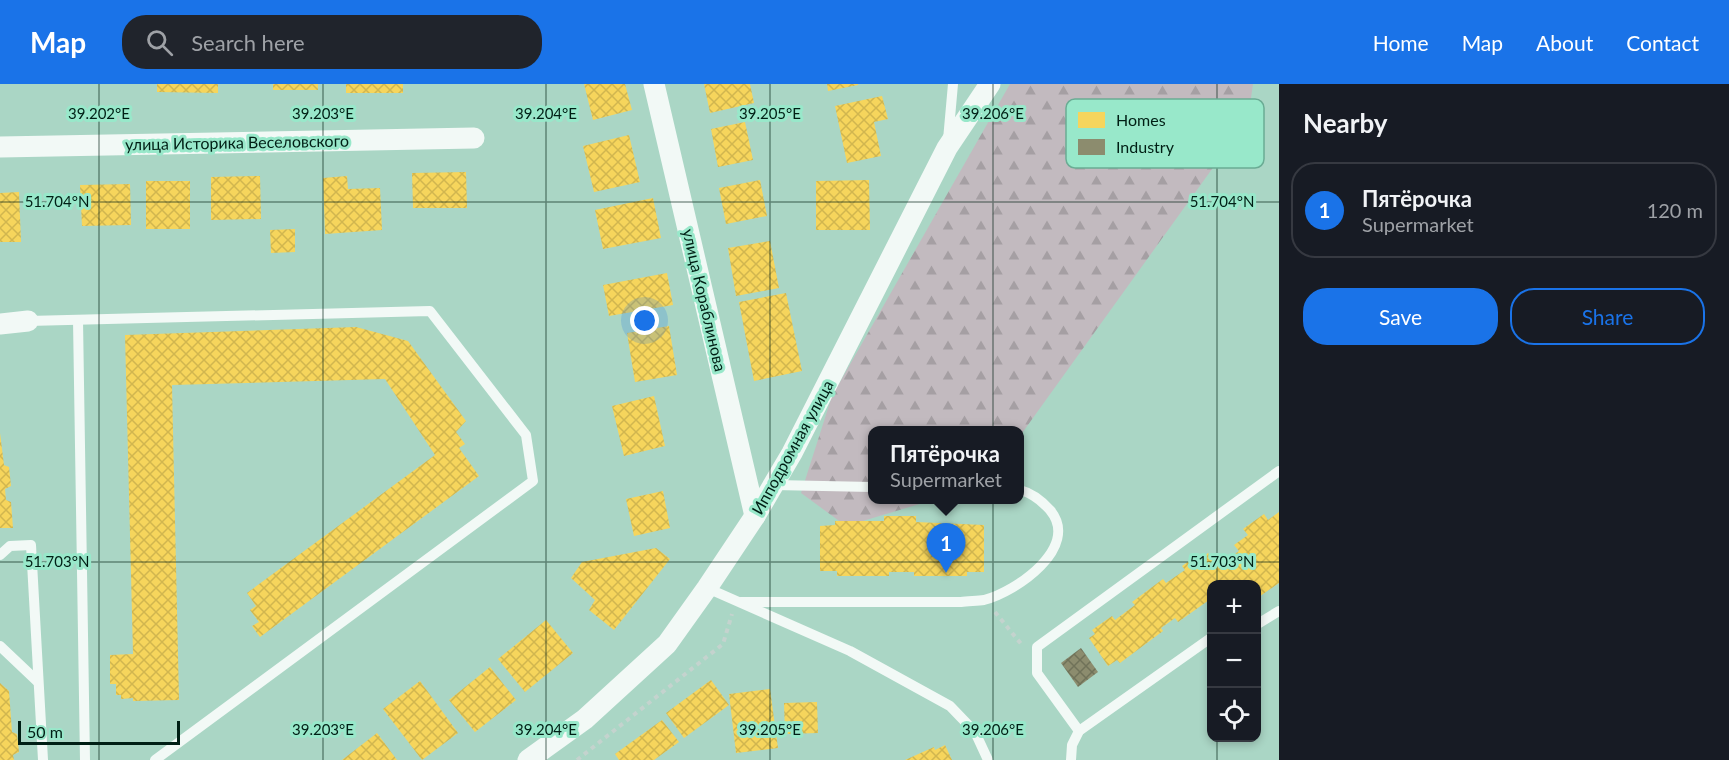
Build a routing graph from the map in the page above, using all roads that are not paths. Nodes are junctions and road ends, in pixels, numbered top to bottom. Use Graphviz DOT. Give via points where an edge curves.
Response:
graph roads {
  1 [pos="654,84"];
  2 [pos="953,84"];
  3 [pos="990,84"];
  4 [pos="474,138"];
  5 [pos="0,147"];
  6 [pos="947,148"];
  7 [pos="78,320"];
  8 [pos="28,321"];
  9 [pos="0,324"];
  10 [pos="1279,471"];
  11 [pos="774,485"];
  12 [pos="868,486"];
  13 [pos="1024,491"];
  14 [pos="755,516"];
  15 [pos="5,546"];
  16 [pos="0,555"];
  17 [pos="707,588"];
  18 [pos="739,602"];
  19 [pos="1279,611"];
  20 [pos="1261,622"];
  21 [pos="1207,641"];
  22 [pos="0,646"];
  23 [pos="38,682"];
  24 [pos="1079,731"];
  25 [pos="43,760"];
  26 [pos="85,760"];
  27 [pos="155,760"];
  28 [pos="528,760"];
  29 [pos="988,760"];
  30 [pos="1071,760"];
  1 -- 14 [label="street, улица Кораблинова"];
  2 -- 6 [label="lane"];
  3 -- 6 [label="street, Ипподромная улица"];
  4 -- 5 [label="street, улица Историка Веселовского"];
  6 -- 11 [label="street, Ипподромная улица"];
  7 -- 8 [label="lane"];
  7 -- 26 [label="lane"];
  7 -- 27 [label="lane" via="430,311 526,435 533,481"];
  8 -- 9 [label="street"];
  10 -- 24 [label="lane" via="1037,647 1037,673"];
  11 -- 12 [label="lane"];
  11 -- 14 [label="street, Ипподромная улица"];
  13 -- 18 [label="lane" via="1054,515 1058,533 1055,547 1039,568 985,600"];
  14 -- 17 [label="street, Ипподромная улица"];
  15 -- 16 [label="lane"];
  15 -- 23 [label="lane" via="31,545"];
  17 -- 18 [label="lane"];
  17 -- 28 [label="street, Ипподромная улица" via="667,645 585,719"];
  18 -- 29 [label="lane" via="850,651 950,706 975,732"];
  19 -- 20 [label="lane"];
  21 -- 24 [label="lane"];
  22 -- 23 [label="lane"];
  23 -- 25 [label="lane"];
  24 -- 30 [label="lane" via="1072,745"];
}
